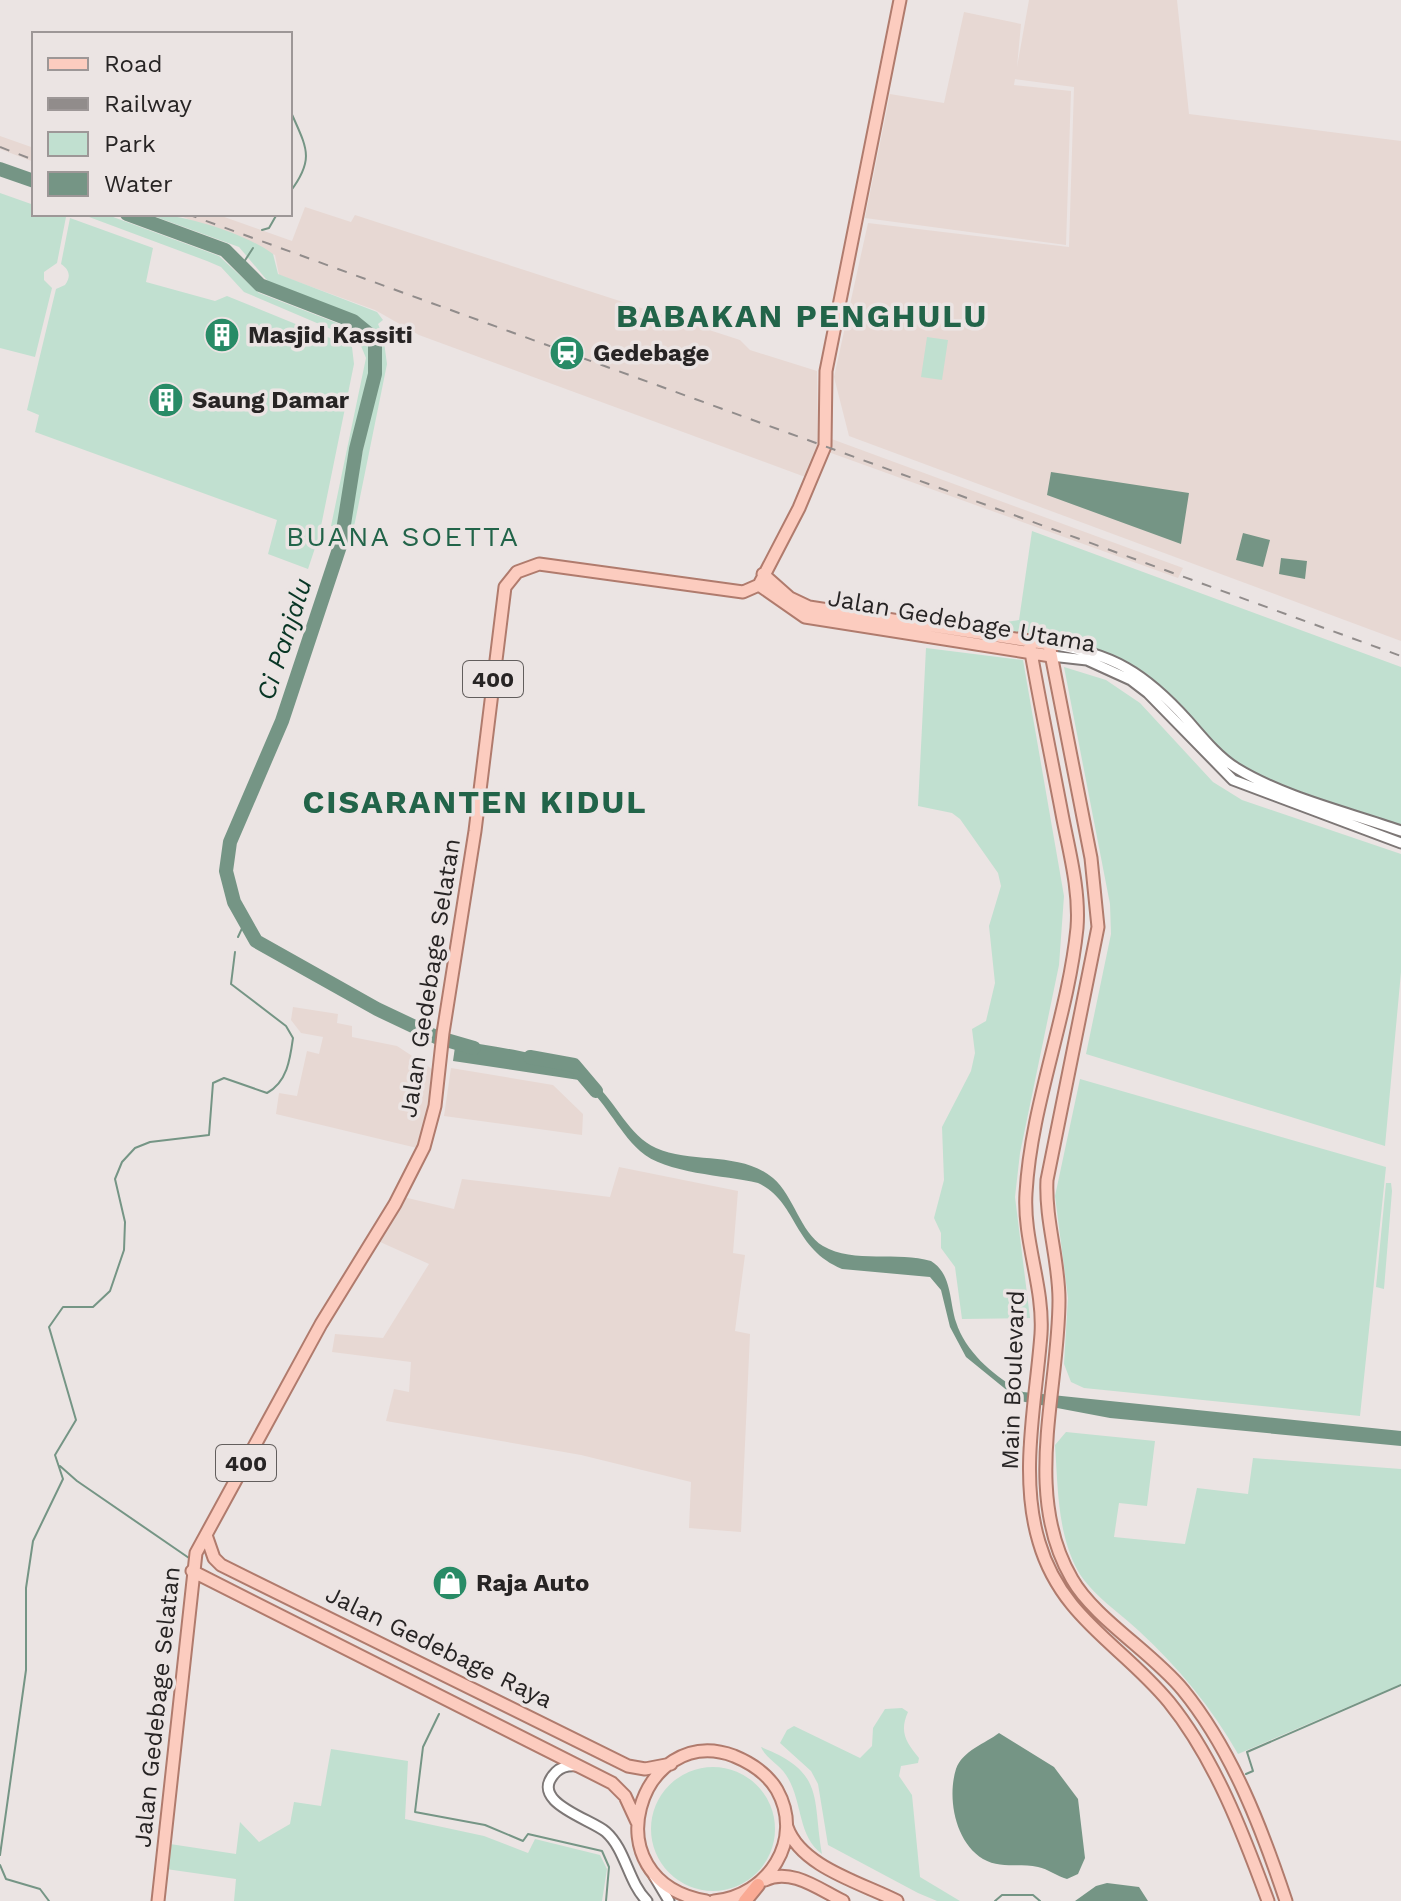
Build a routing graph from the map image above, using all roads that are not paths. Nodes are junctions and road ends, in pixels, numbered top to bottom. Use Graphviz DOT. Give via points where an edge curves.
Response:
graph roads {
  1 [pos="900,0"];
  2 [pos="761,579"];
  3 [pos="1030,646"];
  4 [pos="1050,650"];
  5 [pos="1250,776"];
  6 [pos="1247,787"];
  7 [pos="1401,831"];
  8 [pos="1401,843"];
  9 [pos="1091,858"];
  10 [pos="1071,861"];
  11 [pos="1056,1262"];
  12 [pos="1036,1265"];
  13 [pos="206,1535"];
  14 [pos="1055,1538"];
  15 [pos="1038,1542"];
  16 [pos="192,1571"];
  17 [pos="340,1622"];
  18 [pos="331,1641"];
  19 [pos="1153,1659"];
  20 [pos="1138,1670"];
  21 [pos="671,1764"];
  22 [pos="581,1767"];
  23 [pos="1235,1773"];
  24 [pos="1218,1780"];
  25 [pos="637,1822"];
  26 [pos="787,1826"];
  27 [pos="654,1875"];
  28 [pos="758,1885"];
  29 [pos="158,1901"];
  30 [pos="639,1901"];
  31 [pos="647,1901"];
  32 [pos="669,1901"];
  33 [pos="706,1901"];
  34 [pos="714,1901"];
  35 [pos="745,1901"];
  36 [pos="843,1901"];
  37 [pos="897,1901"];
  38 [pos="1268,1901"];
  39 [pos="1286,1901"];
  1 -- 2 [label="main road" via="826,371 826,441 799,508"];
  2 -- 3 [label="main road, Jalan Gedebage Utama" via="805,617"];
  2 -- 13 [label="main road, Jalan Gedebage Selatan / 400" via="743,592 539,564 522,569 508,582 435,1106 424,1147"];
  3 -- 4 [label="main road, Jalan Gedebage Utama"];
  3 -- 10 [label="main road, Main Boulevard"];
  4 -- 5 [label="street, Jalan Gedebage Utama" via="1087,650 1115,660 1170,701 1227,762"];
  4 -- 6 [label="street, Jalan Gedebage Utama" via="1131,680 1221,771"];
  4 -- 9 [label="main road, Main Boulevard"];
  5 -- 6 [label="street"];
  5 -- 7 [label="street, Jalan Gedebage Utama"];
  6 -- 8 [label="street, Jalan Gedebage Utama"];
  9 -- 10 [label="main road"];
  9 -- 11 [label="main road, Main Boulevard" via="1098,927 1047,1180 1047,1217"];
  10 -- 12 [label="main road, Main Boulevard" via="1077,925 1027,1177"];
  11 -- 12 [label="main road"];
  11 -- 14 [label="main road, Main Boulevard" via="1059,1331 1047,1423"];
  12 -- 15 [label="main road, Main Boulevard" via="1042,1313 1031,1476"];
  13 -- 16 [label="main road, Jalan Gedebage Selatan / 400"];
  13 -- 17 [label="main road, Jalan Gedebage Raya" via="221,1565"];
  14 -- 15 [label="main road"];
  14 -- 19 [label="main road, Main Boulevard" via="1072,1580"];
  15 -- 20 [label="main road, Main Boulevard" via="1056,1588"];
  16 -- 18 [label="main road, Jalan Gedebage Raya"];
  16 -- 29 [label="main road, Jalan Gedebage Selatan / 400"];
  17 -- 18 [label="main road"];
  17 -- 21 [label="main road, Jalan Gedebage Raya" via="628,1766"];
  18 -- 22 [label="main road, Jalan Gedebage Raya"];
  19 -- 20 [label="main road"];
  19 -- 23 [label="main road, Main Boulevard" via="1183,1690"];
  20 -- 24 [label="main road, Main Boulevard" via="1190,1731"];
  21 -- 25 [label="main road" via="644,1793"];
  21 -- 26 [label="main road, Jalan Gedebage Raya" via="709,1752 747,1761 776,1788"];
  22 -- 25 [label="main road, Jalan Gedebage Raya" via="617,1787"];
  22 -- 31 [label="street" via="558,1770 550,1783 552,1797 606,1832"];
  23 -- 24 [label="main road"];
  23 -- 39 [label="main road, Main Boulevard"];
  24 -- 38 [label="main road, Main Boulevard"];
  25 -- 27 [label="main road" via="641,1854"];
  26 -- 28 [label="main road" via="777,1864"];
  26 -- 37 [label="main road" via="802,1850"];
  27 -- 32 [label="street"];
  27 -- 33 [label="main road" via="669,1889"];
  28 -- 34 [label="main road" via="729,1900"];
  28 -- 35 [label="highway"];
  28 -- 36 [label="main road" via="774,1876 789,1876"];
  30 -- 31 [label="street"];
}
